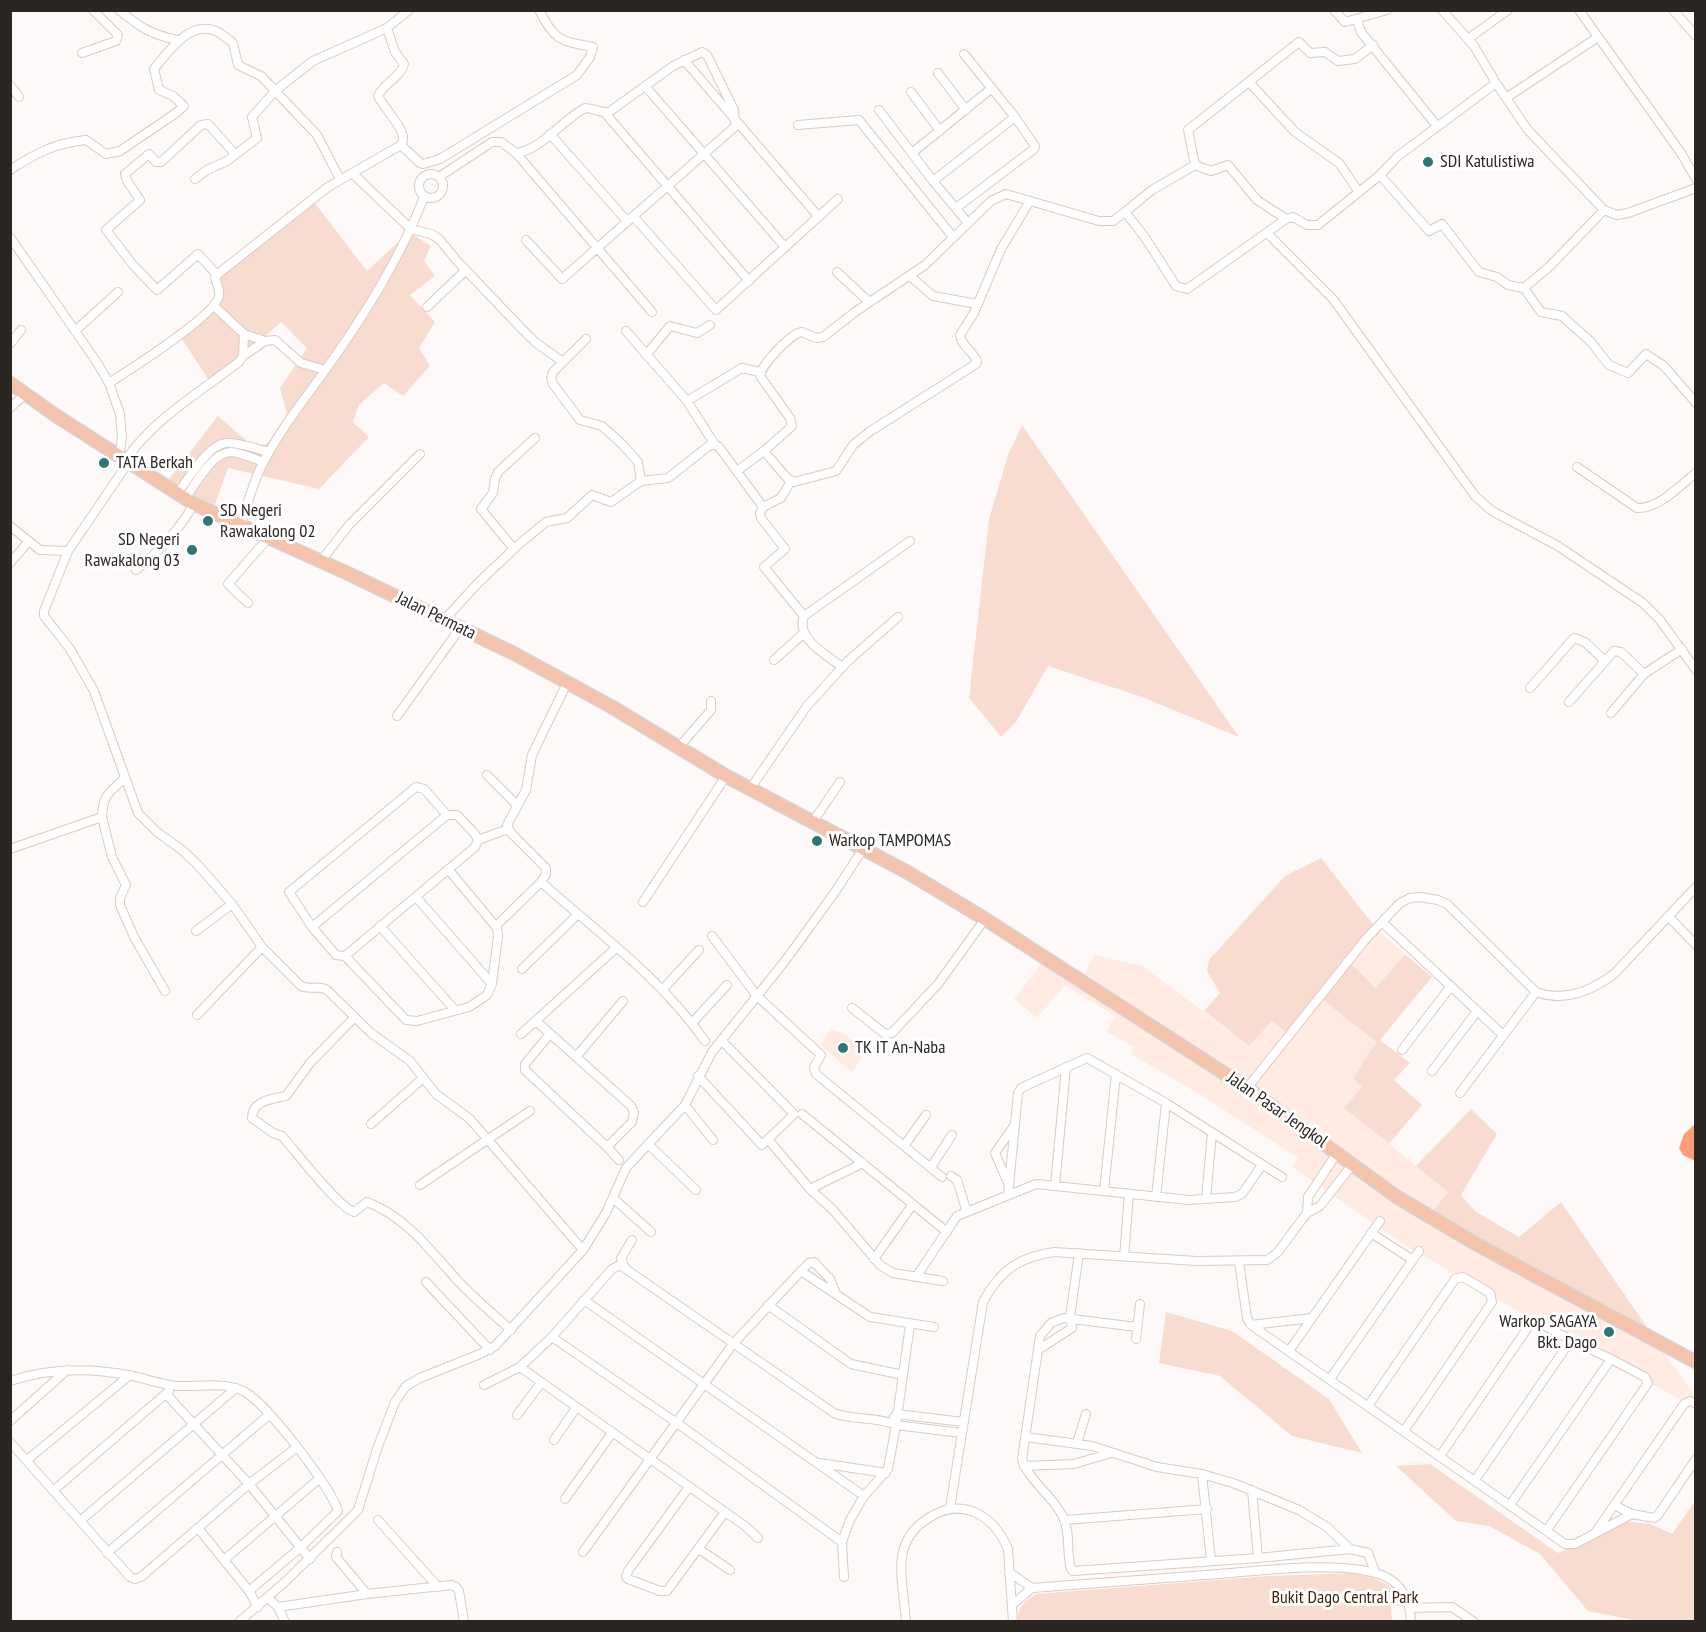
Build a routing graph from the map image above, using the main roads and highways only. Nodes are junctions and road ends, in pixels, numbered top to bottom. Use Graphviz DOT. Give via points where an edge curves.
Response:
graph roads {
  1 [pos="10,383"];
  2 [pos="863,849"];
  3 [pos="1695,1362"];
  1 -- 2 [label="main road, Jalan Permata" via="185,499 461,627"];
  2 -- 3 [label="main road, Jalan Pasar Jengkol" via="985,919 1247,1088 1397,1197"];
}
